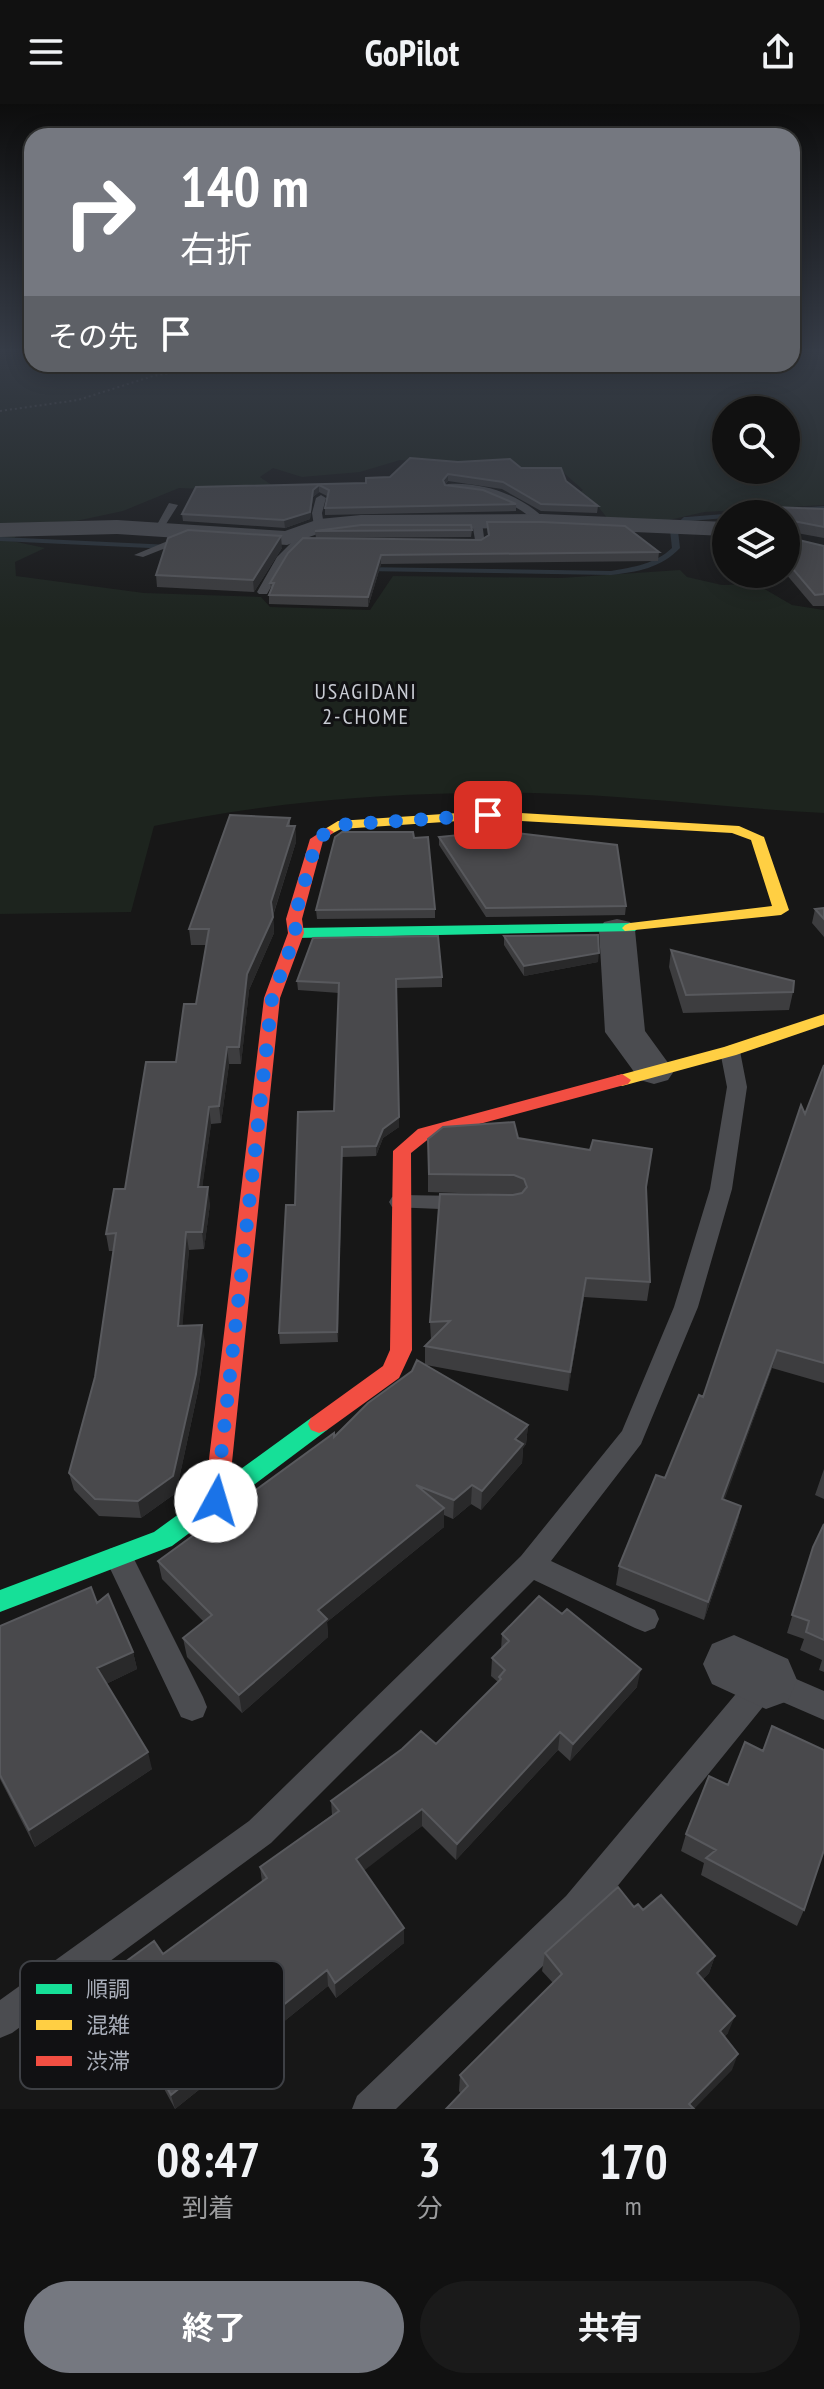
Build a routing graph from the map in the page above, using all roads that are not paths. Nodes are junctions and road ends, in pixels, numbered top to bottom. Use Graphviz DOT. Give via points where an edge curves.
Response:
graph roads {
  1 [pos="448,487"];
  2 [pos="321,498"];
  3 [pos="173,505"];
  4 [pos="542,521"];
  5 [pos="477,522"];
  6 [pos="712,528"];
  7 [pos="0,530"];
  8 [pos="318,535"];
  9 [pos="296,540"];
  10 [pos="161,541"];
  11 [pos="436,543"];
  12 [pos="139,555"];
  13 [pos="263,592"];
  14 [pos="617,930"];
  15 [pos="296,933"];
  16 [pos="824,1019"];
  17 [pos="730,1051"];
  18 [pos="654,1071"];
  19 [pos="400,1202"];
  20 [pos="480,1204"];
  21 [pos="216,1501"];
  22 [pos="119,1558"];
  23 [pos="531,1565"];
  24 [pos="0,1601"];
  25 [pos="645,1619"];
  26 [pos="824,1706"];
  27 [pos="192,1707"];
  28 [pos="83,1961"];
  29 [pos="20,2006"];
  30 [pos="0,2021"];
  31 [pos="370,2109"];
  1 -- 4 [label="lane" via="486,489"];
  2 -- 8 [label="lane"];
  3 -- 10 [label="lane"];
  4 -- 5 [label="street"];
  4 -- 6 [label="street"];
  5 -- 8 [label="street" via="361,522"];
  5 -- 11 [label="lane" via="481,543"];
  7 -- 10 [label="street" via="87,526"];
  8 -- 9 [label="street"];
  9 -- 10 [label="street" via="193,533"];
  9 -- 13 [label="lane"];
  10 -- 12 [label="lane"];
  14 -- 15 [label="street"];
  14 -- 15 [label="street" via="781,910 757,837 734,829 488,815 338,825 317,839 294,919"];
  14 -- 18 [label="street" via="625,1032"];
  15 -- 21 [label="street" via="272,998"];
  16 -- 17 [label="street"];
  17 -- 18 [label="street"];
  17 -- 23 [label="lane" via="737,1087 721,1189 686,1307 632,1437"];
  18 -- 19 [label="street" via="425,1133 402,1151"];
  19 -- 20 [label="lane"];
  19 -- 21 [label="street" via="401,1350 391,1372"];
  21 -- 22 [label="street" via="163,1539"];
  22 -- 24 [label="street"];
  22 -- 27 [label="lane"];
  23 -- 25 [label="lane"];
  23 -- 28 [label="lane" via="260,1832"];
  26 -- 31 [label="lane" via="750,1672 578,1908"];
  29 -- 30 [label="lane"];
}
